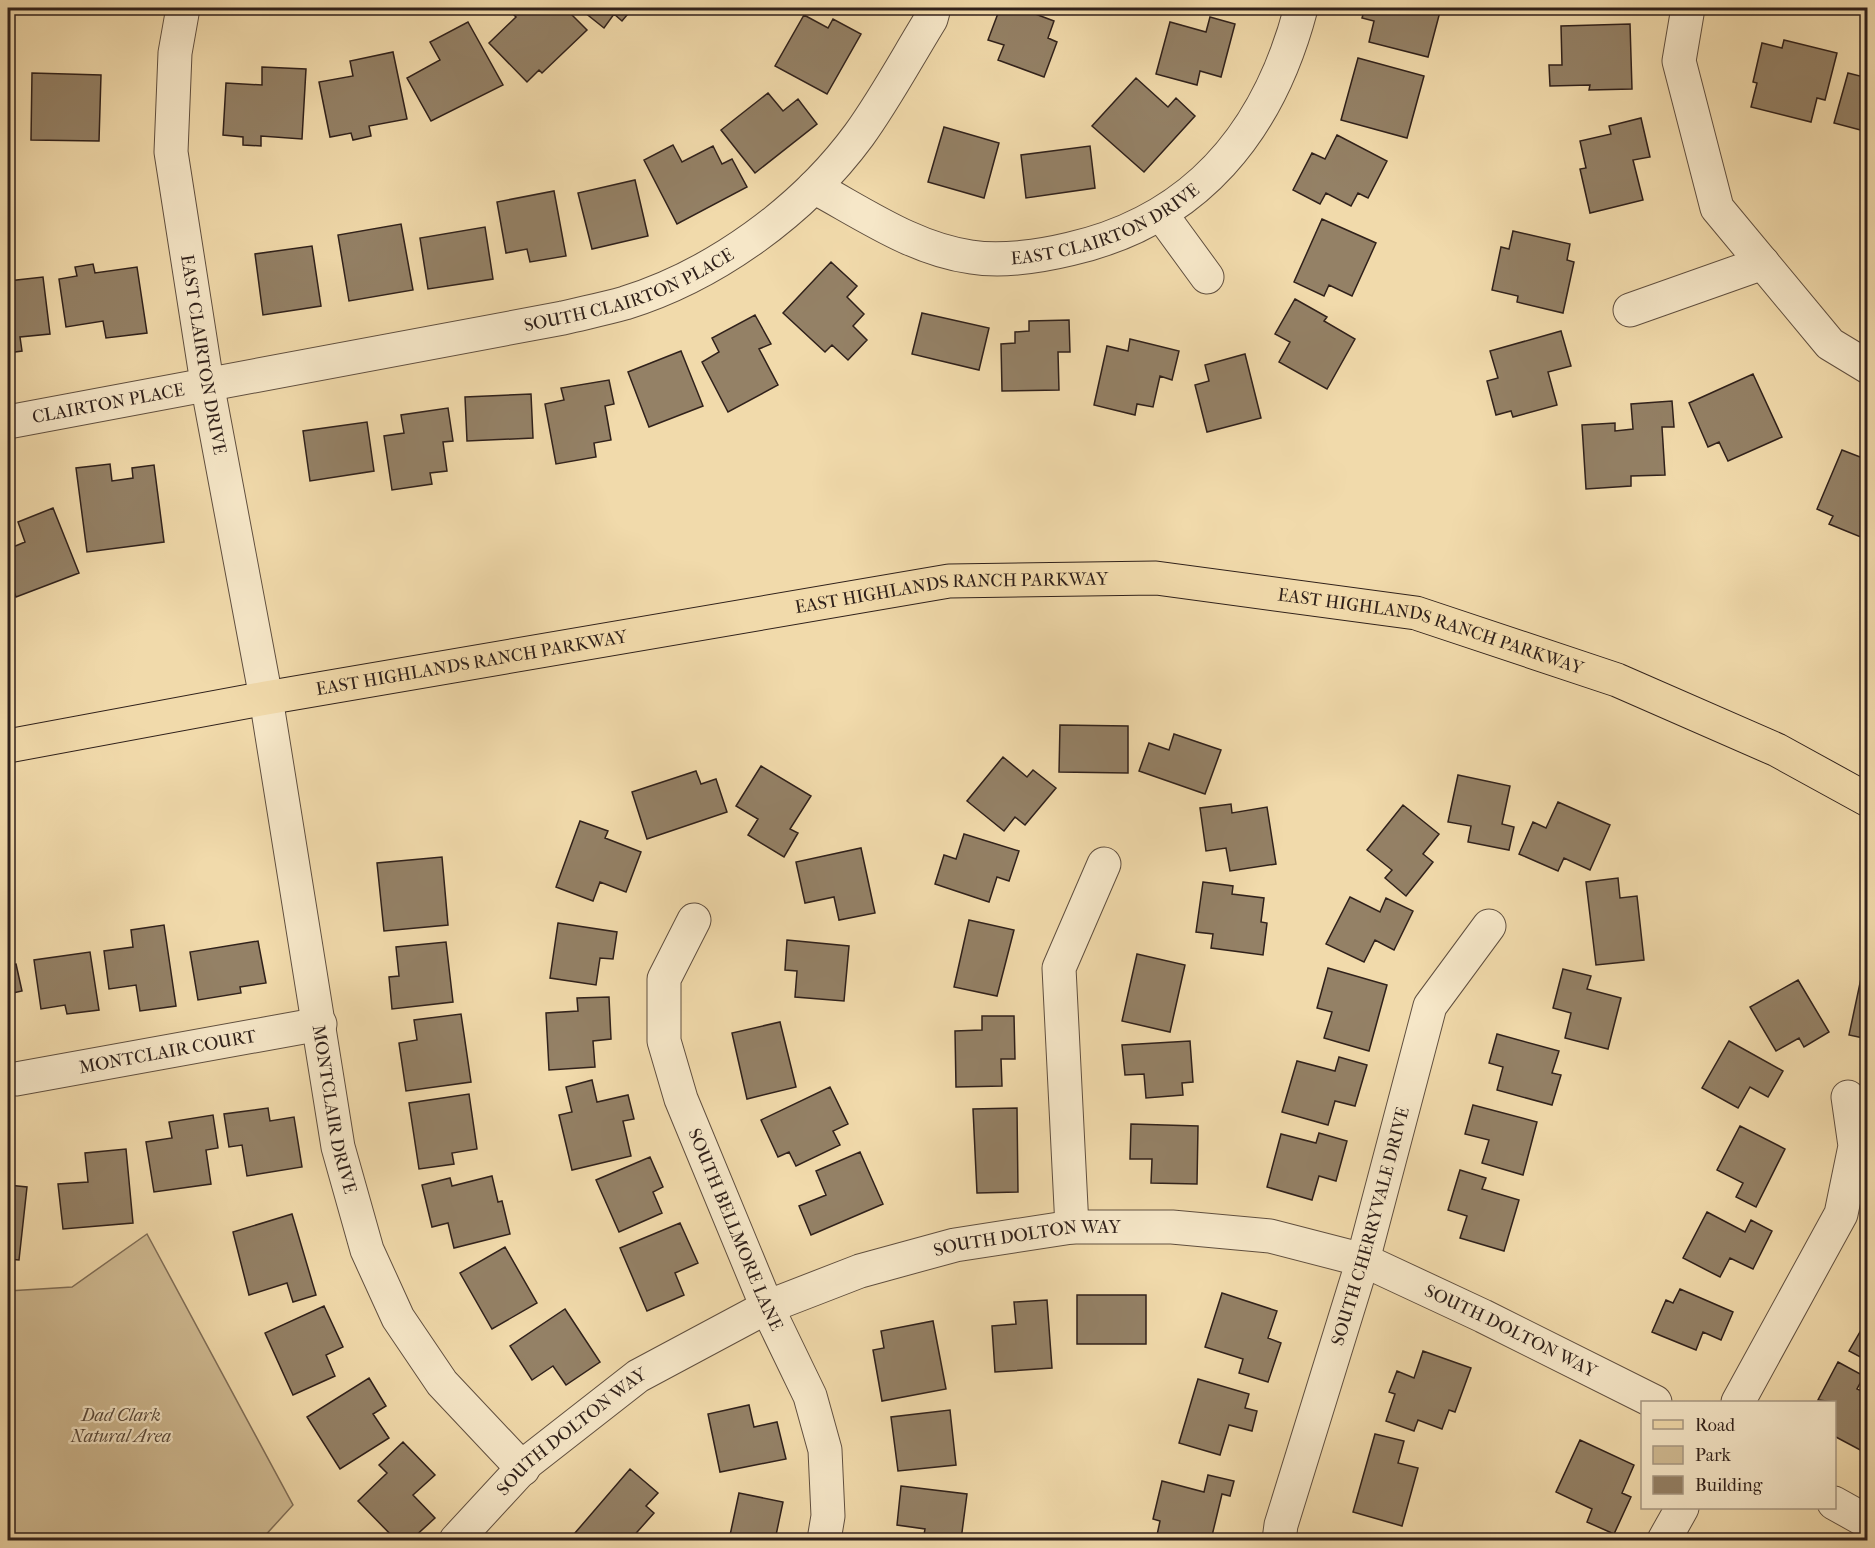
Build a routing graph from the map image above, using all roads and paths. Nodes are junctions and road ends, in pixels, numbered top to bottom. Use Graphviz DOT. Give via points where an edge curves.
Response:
graph roads {
  1 [pos="183,8"];
  2 [pos="934,8"];
  3 [pos="1301,8"];
  4 [pos="1688,8"];
  5 [pos="814,187"];
  6 [pos="1161,214"];
  7 [pos="1763,263"];
  8 [pos="1207,278"];
  9 [pos="1630,310"];
  10 [pos="1868,367"];
  11 [pos="207,383"];
  12 [pos="8,422"];
  13 [pos="266,698"];
  14 [pos="8,746"];
  15 [pos="1868,800"];
  16 [pos="1104,864"];
  17 [pos="694,920"];
  18 [pos="1490,926"];
  19 [pos="320,1024"];
  20 [pos="16,1079"];
  21 [pos="1848,1097"];
  22 [pos="1072,1227"];
  23 [pos="1363,1260"];
  24 [pos="767,1307"];
  25 [pos="1652,1401"];
  26 [pos="1739,1401"];
  27 [pos="523,1469"];
  28 [pos="1836,1504"];
  29 [pos="1681,1509"];
  30 [pos="1868,1522"];
  31 [pos="456,1540"];
  32 [pos="824,1540"];
  33 [pos="1279,1540"];
  34 [pos="1664,1540"];
  1 -- 11 [label="street, EAST CLAIRTON DRIVE" via="175,53 171,152"];
  2 -- 5 [label="street, SOUTH CLAIRTON PLACE" via="859,136"];
  3 -- 6 [label="street, EAST CLAIRTON DRIVE" via="1292,41 1253,124 1216,171"];
  4 -- 7 [label="street" via="1679,61 1717,208"];
  5 -- 6 [label="street, EAST CLAIRTON DRIVE" via="919,243 972,258 1041,256 1108,240"];
  5 -- 11 [label="street, SOUTH CLAIRTON PLACE" via="747,242 692,275 626,302 562,318"];
  6 -- 8 [label="street"];
  7 -- 9 [label="street"];
  7 -- 10 [label="street" via="1830,344"];
  11 -- 12 [label="street, CLAIRTON PLACE"];
  11 -- 13 [label="street, EAST CLAIRTON DRIVE"];
  13 -- 14 [label="main road, EAST HIGHLANDS RANCH PARKWAY"];
  13 -- 15 [label="main road, EAST HIGHLANDS RANCH PARKWAY" via="948,581 1156,578 1416,613 1617,680 1777,750"];
  13 -- 19 [label="street, MONTCLAIR DRIVE"];
  16 -- 22 [label="street" via="1059,968"];
  17 -- 24 [label="street, SOUTH BELLMORE LANE" via="664,979 664,1041 681,1099"];
  18 -- 23 [label="street, SOUTH CHERRYVALE DRIVE" via="1430,1006"];
  19 -- 20 [label="street, MONTCLAIR COURT"];
  19 -- 27 [label="street, MONTCLAIR DRIVE" via="338,1147 367,1250 398,1318 442,1383"];
  21 -- 26 [label="street" via="1855,1146 1841,1214"];
  22 -- 23 [label="street, SOUTH DOLTON WAY" via="1172,1227 1270,1236"];
  22 -- 24 [label="street, SOUTH DOLTON WAY" via="955,1245 860,1271"];
  23 -- 25 [label="street, SOUTH DOLTON WAY"];
  23 -- 33 [label="street, SOUTH CHERRYVALE DRIVE"];
  24 -- 27 [label="street, SOUTH DOLTON WAY" via="638,1376"];
  24 -- 32 [label="street, SOUTH BELLMORE LANE" via="810,1396 825,1450 828,1516"];
  27 -- 31 [label="street, SOUTH DOLTON WAY"];
  28 -- 30 [label="street"];
  29 -- 34 [label="street"];
}
